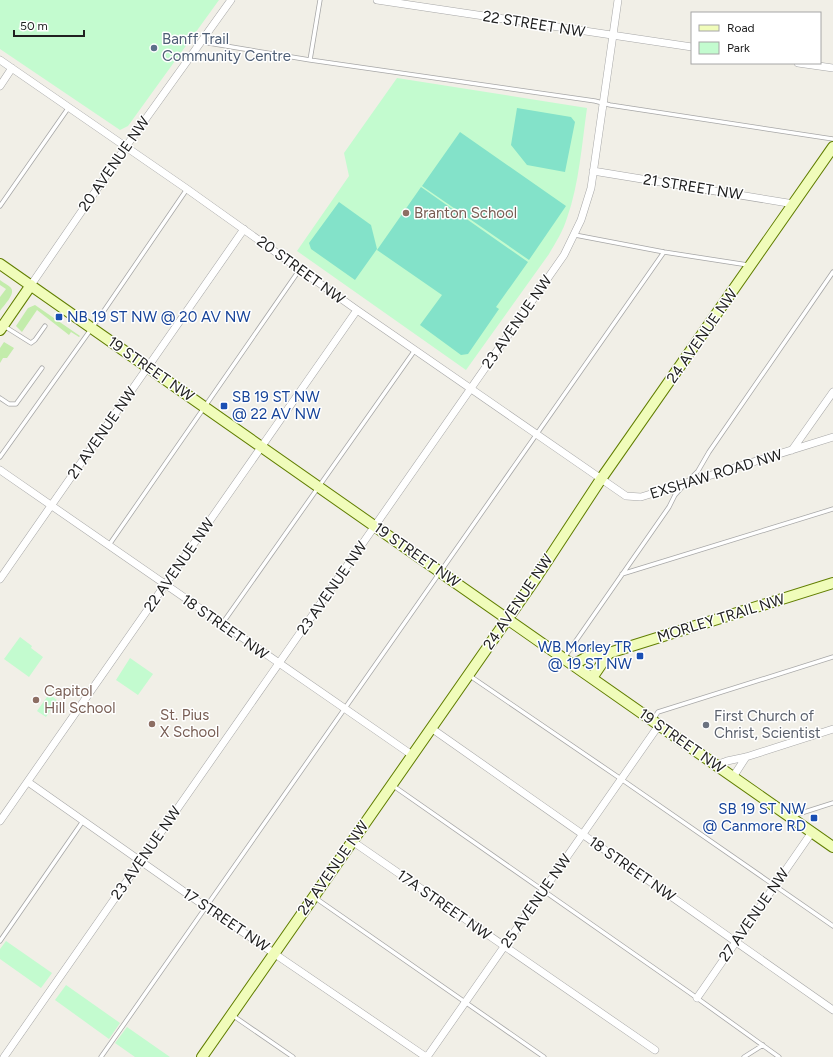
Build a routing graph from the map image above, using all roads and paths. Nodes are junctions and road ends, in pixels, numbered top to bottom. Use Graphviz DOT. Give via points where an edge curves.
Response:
graph roads {
  1 [pos="230,0"];
  2 [pos="320,0"];
  3 [pos="377,0"];
  4 [pos="618,0"];
  5 [pos="612,36"];
  6 [pos="200,42"];
  7 [pos="691,47"];
  8 [pos="0,60"];
  9 [pos="310,60"];
  10 [pos="805,64"];
  11 [pos="12,68"];
  12 [pos="833,68"];
  13 [pos="0,86"];
  14 [pos="603,103"];
  15 [pos="69,107"];
  16 [pos="833,139"];
  17 [pos="126,147"];
  18 [pos="833,147"];
  19 [pos="593,171"];
  20 [pos="187,189"];
  21 [pos="794,204"];
  22 [pos="0,206"];
  23 [pos="244,229"];
  24 [pos="575,235"];
  25 [pos="664,252"];
  26 [pos="0,264"];
  27 [pos="751,266"];
  28 [pos="300,269"];
  29 [pos="833,272"];
  30 [pos="31,285"];
  31 [pos="357,310"];
  32 [pos="46,326"];
  33 [pos="2,327"];
  34 [pos="92,328"];
  35 [pos="416,349"];
  36 [pos="148,367"];
  37 [pos="42,368"];
  38 [pos="471,388"];
  39 [pos="833,392"];
  40 [pos="0,398"];
  41 [pos="205,407"];
  42 [pos="537,434"];
  43 [pos="833,438"];
  44 [pos="261,446"];
  45 [pos="792,450"];
  46 [pos="0,457"];
  47 [pos="0,470"];
  48 [pos="601,479"];
  49 [pos="685,484"];
  50 [pos="319,486"];
  51 [pos="51,506"];
  52 [pos="833,509"];
  53 [pos="375,526"];
  54 [pos="109,545"];
  55 [pos="440,571"];
  56 [pos="621,575"];
  57 [pos="0,579"];
  58 [pos="833,583"];
  59 [pos="165,585"];
  60 [pos="507,618"];
  61 [pos="222,624"];
  62 [pos="609,652"];
  63 [pos="833,657"];
  64 [pos="564,658"];
  65 [pos="279,664"];
  66 [pos="573,664"];
  67 [pos="468,674"];
  68 [pos="592,678"];
  69 [pos="344,709"];
  70 [pos="656,723"];
  71 [pos="431,728"];
  72 [pos="833,729"];
  73 [pos="412,755"];
  74 [pos="746,757"];
  75 [pos="716,765"];
  76 [pos="733,777"];
  77 [pos="621,779"];
  78 [pos="28,782"];
  79 [pos="391,785"];
  80 [pos="833,802"];
  81 [pos="790,817"];
  82 [pos="0,821"];
  83 [pos="83,821"];
  84 [pos="812,832"];
  85 [pos="582,835"];
  86 [pos="352,841"];
  87 [pos="833,847"];
  88 [pos="141,861"];
  89 [pos="775,886"];
  90 [pos="544,891"];
  91 [pos="313,896"];
  92 [pos="206,907"];
  93 [pos="833,926"];
  94 [pos="0,941"];
  95 [pos="735,942"];
  96 [pos="504,947"];
  97 [pos="274,953"];
  98 [pos="697,998"];
  99 [pos="465,1002"];
  100 [pos="833,1010"];
  101 [pos="231,1015"];
  102 [pos="763,1045"];
  103 [pos="654,1050"];
  104 [pos="2,1057"];
  105 [pos="101,1057"];
  106 [pos="202,1057"];
  107 [pos="293,1057"];
  108 [pos="427,1057"];
  109 [pos="544,1057"];
  110 [pos="744,1057"];
  111 [pos="779,1057"];
  1 -- 6 [label="street, 20 AVENUE NW"];
  2 -- 9 [label="lane"];
  3 -- 5 [label="street, 22 STREET NW"];
  4 -- 5 [label="street, 23 AVENUE NW"];
  5 -- 7 [label="street, 22 STREET NW"];
  5 -- 14 [label="street, 23 AVENUE NW"];
  6 -- 9 [label="lane"];
  6 -- 17 [label="street, 20 AVENUE NW"];
  8 -- 11 [label="street, 20 STREET NW"];
  9 -- 14 [label="lane"];
  10 -- 12 [label="street"];
  11 -- 13 [label="street"];
  11 -- 15 [label="street, 20 STREET NW"];
  14 -- 16 [label="lane"];
  14 -- 19 [label="street, 23 AVENUE NW"];
  15 -- 17 [label="street, 20 STREET NW"];
  15 -- 22 [label="lane"];
  17 -- 20 [label="street, 20 STREET NW"];
  17 -- 30 [label="street, 20 AVENUE NW"];
  18 -- 21 [label="street, 24 AVENUE NW"];
  19 -- 21 [label="street, 21 STREET NW"];
  19 -- 24 [label="street, 23 AVENUE NW" via="587,204"];
  20 -- 23 [label="street, 20 STREET NW"];
  20 -- 34 [label="lane"];
  21 -- 27 [label="street, 24 AVENUE NW"];
  23 -- 28 [label="street, 20 STREET NW"];
  23 -- 36 [label="street, 21 AVENUE NW"];
  24 -- 25 [label="lane"];
  24 -- 38 [label="street, 23 AVENUE NW" via="564,255"];
  25 -- 27 [label="lane"];
  25 -- 42 [label="lane"];
  26 -- 30 [label="street, 19 STREET NW"];
  27 -- 48 [label="street, 24 AVENUE NW"];
  28 -- 31 [label="street, 20 STREET NW"];
  28 -- 41 [label="lane"];
  29 -- 49 [label="lane" via="708,452 698,471"];
  30 -- 33 [label="street, 20 AVENUE NW"];
  30 -- 34 [label="street, 19 STREET NW"];
  31 -- 35 [label="street, 20 STREET NW"];
  31 -- 44 [label="street, 22 AVENUE NW"];
  32 -- 33 [label="lane" via="31,343"];
  34 -- 36 [label="street, 19 STREET NW"];
  34 -- 46 [label="lane"];
  35 -- 38 [label="street, 20 STREET NW"];
  35 -- 50 [label="lane"];
  36 -- 41 [label="street, 19 STREET NW"];
  36 -- 51 [label="street, 21 AVENUE NW"];
  37 -- 40 [label="lane" via="16,404 9,404"];
  38 -- 42 [label="street, 20 STREET NW"];
  38 -- 53 [label="street, 23 AVENUE NW"];
  39 -- 45 [label="street"];
  41 -- 44 [label="street, 19 STREET NW"];
  41 -- 54 [label="lane"];
  42 -- 48 [label="street, 20 STREET NW"];
  42 -- 55 [label="lane"];
  43 -- 45 [label="street, EXSHAW ROAD NW"];
  44 -- 50 [label="street, 19 STREET NW"];
  44 -- 59 [label="street, 22 AVENUE NW"];
  45 -- 49 [label="street, EXSHAW ROAD NW"];
  47 -- 51 [label="street, 18 STREET NW"];
  48 -- 49 [label="street, EXSHAW ROAD NW" via="626,496 641,497"];
  48 -- 60 [label="street, 24 AVENUE NW"];
  49 -- 56 [label="lane"];
  50 -- 53 [label="street, 19 STREET NW"];
  50 -- 61 [label="lane"];
  51 -- 54 [label="street, 18 STREET NW"];
  51 -- 57 [label="street, 21 AVENUE NW"];
  52 -- 56 [label="lane"];
  53 -- 55 [label="street, 19 STREET NW"];
  53 -- 65 [label="street, 23 AVENUE NW"];
  54 -- 59 [label="street, 18 STREET NW"];
  55 -- 60 [label="street, 19 STREET NW"];
  55 -- 69 [label="lane"];
  56 -- 64 [label="lane"];
  58 -- 62 [label="street, MORLEY TRAIL NW"];
  59 -- 61 [label="street, 18 STREET NW"];
  59 -- 78 [label="street, 22 AVENUE NW"];
  60 -- 64 [label="street, 19 STREET NW"];
  60 -- 67 [label="street, 24 AVENUE NW"];
  61 -- 65 [label="street, 18 STREET NW"];
  62 -- 66 [label="street, MORLEY TRAIL NW" via="594,653"];
  62 -- 68 [label="street"];
  63 -- 70 [label="lane" via="658,712"];
  64 -- 66 [label="street, 19 STREET NW"];
  65 -- 69 [label="street, 18 STREET NW"];
  65 -- 88 [label="street, 23 AVENUE NW"];
  66 -- 68 [label="street, 19 STREET NW"];
  67 -- 71 [label="street, 24 AVENUE NW"];
  67 -- 77 [label="lane"];
  68 -- 70 [label="street, 19 STREET NW"];
  69 -- 73 [label="street, 18 STREET NW"];
  69 -- 92 [label="lane"];
  70 -- 75 [label="street, 19 STREET NW"];
  70 -- 77 [label="street, 25 AVENUE NW"];
  71 -- 73 [label="street, 24 AVENUE NW"];
  71 -- 85 [label="street, 18 STREET NW"];
  72 -- 74 [label="street"];
  73 -- 79 [label="street, 24 AVENUE NW"];
  74 -- 75 [label="street"];
  74 -- 76 [label="street"];
  75 -- 76 [label="street, 19 STREET NW"];
  76 -- 81 [label="street, 19 STREET NW"];
  77 -- 85 [label="street, 25 AVENUE NW"];
  77 -- 89 [label="lane"];
  78 -- 82 [label="street, 22 AVENUE NW"];
  78 -- 83 [label="street, 17 STREET NW"];
  79 -- 86 [label="street, 24 AVENUE NW"];
  79 -- 90 [label="lane"];
  80 -- 81 [label="lane"];
  81 -- 84 [label="street, 19 STREET NW"];
  83 -- 88 [label="street, 17 STREET NW"];
  83 -- 94 [label="lane"];
  84 -- 87 [label="street, 19 STREET NW"];
  84 -- 89 [label="street, 27 AVENUE NW"];
  85 -- 90 [label="street, 25 AVENUE NW"];
  85 -- 95 [label="street, 18 STREET NW"];
  86 -- 91 [label="street, 24 AVENUE NW"];
  86 -- 96 [label="street, 17A STREET NW"];
  88 -- 92 [label="street, 17 STREET NW"];
  88 -- 104 [label="street, 23 AVENUE NW"];
  89 -- 93 [label="lane"];
  89 -- 95 [label="street, 27 AVENUE NW"];
  90 -- 96 [label="street, 25 AVENUE NW"];
  90 -- 98 [label="lane"];
  91 -- 97 [label="street, 24 AVENUE NW"];
  91 -- 99 [label="lane"];
  92 -- 97 [label="street, 17 STREET NW"];
  92 -- 105 [label="lane"];
  95 -- 98 [label="street, 27 AVENUE NW"];
  95 -- 100 [label="street, 18 STREET NW"];
  96 -- 99 [label="street, 25 AVENUE NW"];
  96 -- 103 [label="street, 17A STREET NW"];
  97 -- 101 [label="street, 24 AVENUE NW"];
  97 -- 108 [label="street, 17 STREET NW"];
  98 -- 102 [label="lane"];
  99 -- 108 [label="street, 25 AVENUE NW"];
  99 -- 109 [label="lane"];
  101 -- 106 [label="street, 24 AVENUE NW"];
  101 -- 107 [label="lane"];
  102 -- 110 [label="lane"];
  102 -- 111 [label="lane"];
}
